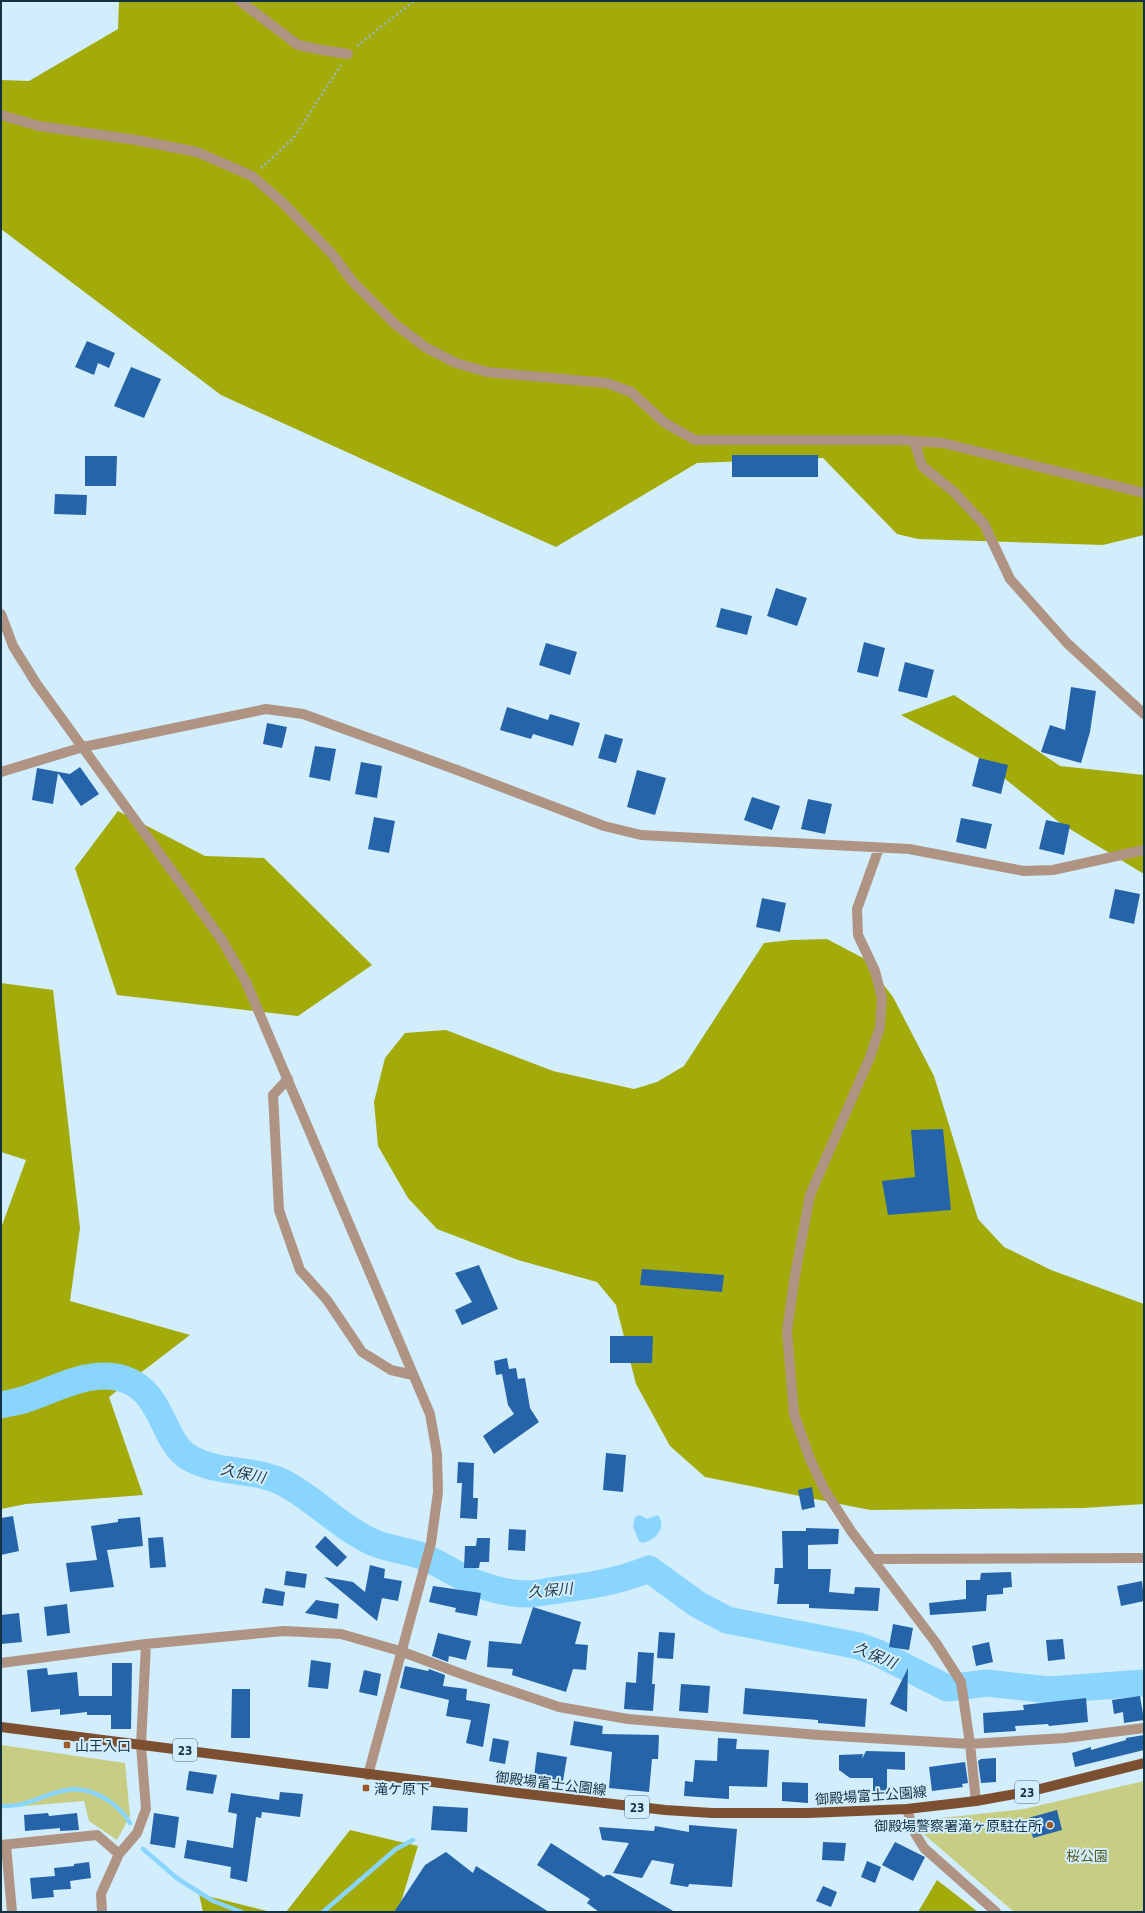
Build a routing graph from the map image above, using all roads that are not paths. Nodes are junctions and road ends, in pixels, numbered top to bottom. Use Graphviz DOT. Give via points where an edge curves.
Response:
graph roads {
  1 [pos="240,1"];
  2 [pos="348,54"];
  3 [pos="1,115"];
  4 [pos="914,441"];
  5 [pos="1144,493"];
  6 [pos="1,614"];
  7 [pos="1144,714"];
  8 [pos="83,747"];
  9 [pos="1,772"];
  10 [pos="879,848"];
  11 [pos="1144,850"];
  12 [pos="288,1079"];
  13 [pos="413,1375"];
  14 [pos="1144,1558"];
  15 [pos="872,1559"];
  16 [pos="146,1644"];
  17 [pos="400,1651"];
  18 [pos="1,1663"];
  19 [pos="1,1727"];
  20 [pos="1144,1728"];
  21 [pos="970,1744"];
  22 [pos="141,1745"];
  23 [pos="1144,1762"];
  24 [pos="368,1775"];
  25 [pos="976,1801"];
  26 [pos="906,1809"];
  27 [pos="3,1845"];
  28 [pos="119,1854"];
  29 [pos="12,1912"];
  30 [pos="102,1912"];
  31 [pos="996,1912"];
  1 -- 2 [label="street" via="298,45"];
  3 -- 4 [label="street" via="40,126 197,152 252,176 283,203 332,254 353,282 395,324 425,347 456,363 487,372 606,383 632,392 665,423 695,440"];
  4 -- 5 [label="street" via="942,443"];
  4 -- 7 [label="street" via="922,466 953,491 984,524 1010,578 1067,643"];
  6 -- 8 [label="street" via="13,646 36,683"];
  8 -- 9 [label="street"];
  8 -- 10 [label="street" via="266,709 303,714 604,826 640,835"];
  8 -- 12 [label="street" via="222,940 246,982"];
  10 -- 11 [label="street" via="909,849 1024,870 1053,870"];
  10 -- 15 [label="street" via="857,909 858,935 875,971 882,998 880,1027 870,1057 810,1195 787,1330 794,1414 810,1459 824,1489"];
  12 -- 13 [label="street"];
  12 -- 13 [label="street" via="273,1095 279,1210 300,1270 327,1300 362,1352 391,1370"];
  13 -- 17 [label="street" via="430,1414 437,1454 438,1492 431,1543"];
  14 -- 15 [label="street"];
  15 -- 21 [label="street" via="936,1643 960,1680"];
  16 -- 17 [label="street" via="284,1631 341,1634"];
  16 -- 18 [label="street"];
  16 -- 22 [label="street"];
  17 -- 21 [label="street" via="559,1707 628,1718"];
  17 -- 24 [label="street"];
  19 -- 22 [label="main road, 御殿場富士公園線 / 23"];
  20 -- 21 [label="street" via="1065,1738"];
  21 -- 25 [label="street"];
  22 -- 24 [label="main road, 御殿場富士公園線 / 23"];
  22 -- 28 [label="street" via="146,1809 137,1833"];
  23 -- 25 [label="main road, 御殿場富士公園線 / 23" via="1032,1791"];
  24 -- 26 [label="main road, 御殿場富士公園線 / 23" via="712,1814"];
  25 -- 26 [label="main road, 御殿場富士公園線 / 23"];
  26 -- 31 [label="street" via="913,1830 924,1848"];
  27 -- 28 [label="street" via="97,1835"];
  27 -- 29 [label="street"];
  28 -- 30 [label="street" via="101,1894"];
}
